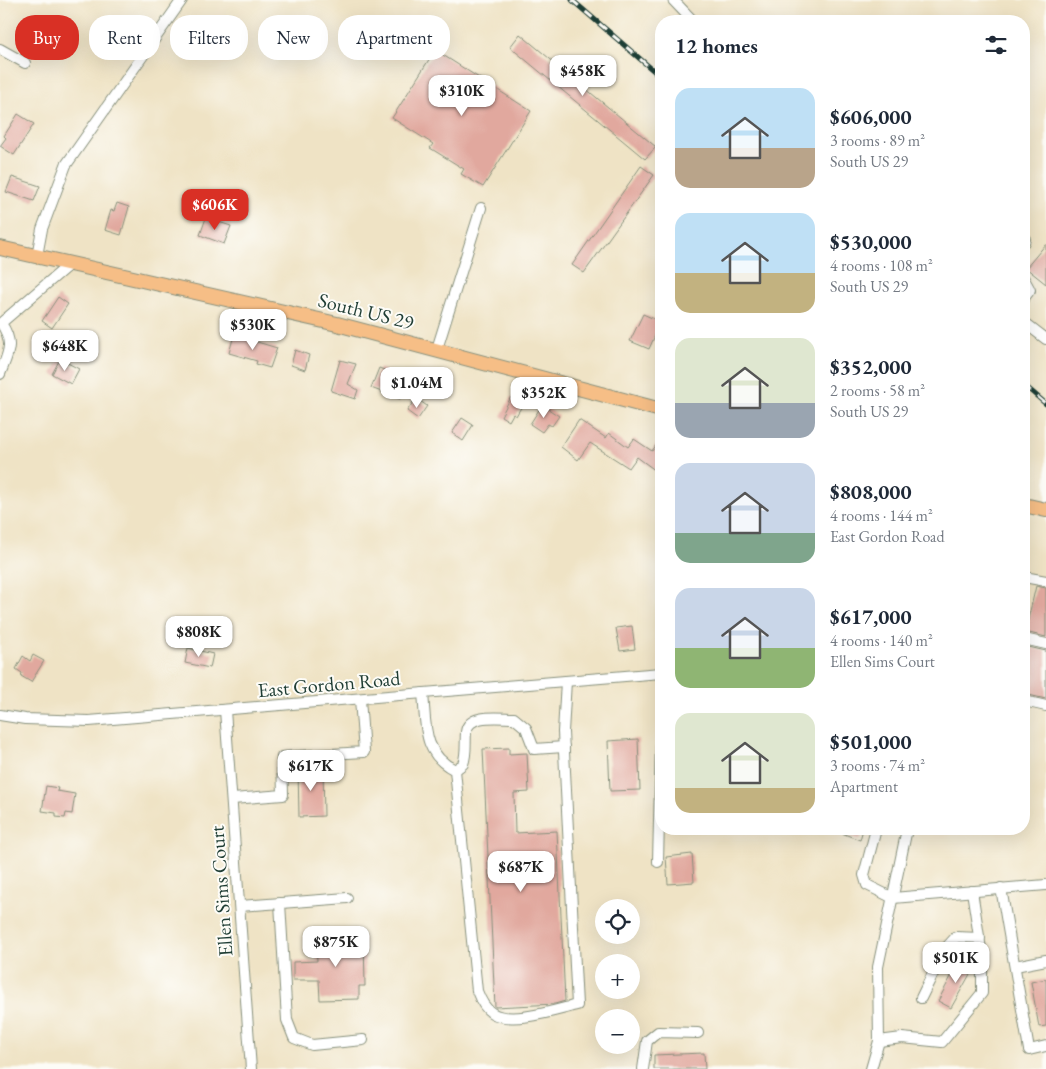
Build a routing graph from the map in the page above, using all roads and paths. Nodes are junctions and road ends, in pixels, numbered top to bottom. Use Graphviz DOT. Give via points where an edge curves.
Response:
graph roads {
  1 [pos="182,0"];
  2 [pos="673,0"];
  3 [pos="687,15"];
  4 [pos="0,49"];
  5 [pos="25,63"];
  6 [pos="481,208"];
  7 [pos="0,248"];
  8 [pos="37,256"];
  9 [pos="71,263"];
  10 [pos="1,324"];
  11 [pos="1030,327"];
  12 [pos="1046,339"];
  13 [pos="437,349"];
  14 [pos="0,374"];
  15 [pos="655,408"];
  16 [pos="1030,506"];
  17 [pos="1046,510"];
  18 [pos="1030,578"];
  19 [pos="1046,581"];
  20 [pos="1030,640"];
  21 [pos="1046,644"];
  22 [pos="655,673"];
  23 [pos="566,680"];
  24 [pos="423,693"];
  25 [pos="360,698"];
  26 [pos="1030,702"];
  27 [pos="1046,706"];
  28 [pos="225,710"];
  29 [pos="0,716"];
  30 [pos="564,747"];
  31 [pos="455,770"];
  32 [pos="232,799"];
  33 [pos="659,835"];
  34 [pos="874,835"];
  35 [pos="907,835"];
  36 [pos="658,862"];
  37 [pos="1046,884"];
  38 [pos="1001,888"];
  39 [pos="972,891"];
  40 [pos="347,898"];
  41 [pos="892,898"];
  42 [pos="280,903"];
  43 [pos="240,906"];
  44 [pos="980,938"];
  45 [pos="1046,960"];
  46 [pos="1015,966"];
  47 [pos="921,998"];
  48 [pos="698,1033"];
  49 [pos="363,1040"];
  50 [pos="880,1041"];
  51 [pos="1046,1046"];
  52 [pos="251,1069"];
  53 [pos="642,1069"];
  54 [pos="871,1069"];
  1 -- 8 [label="street" via="66,165 42,229"];
  2 -- 3 [label="street"];
  4 -- 5 [label="street"];
  6 -- 13 [label="street"];
  7 -- 8 [label="main road, South US 29"];
  8 -- 9 [label="main road, South US 29"];
  9 -- 10 [label="street"];
  9 -- 13 [label="main road, South US 29"];
  10 -- 14 [label="street" via="8,333 11,346"];
  11 -- 12 [label="street"];
  13 -- 15 [label="main road, South US 29"];
  16 -- 17 [label="main road"];
  18 -- 19 [label="street"];
  20 -- 21 [label="street"];
  22 -- 23 [label="street, East Gordon Road"];
  23 -- 24 [label="street, East Gordon Road"];
  23 -- 30 [label="street"];
  24 -- 25 [label="street, East Gordon Road"];
  24 -- 31 [label="street" via="429,746 437,758"];
  25 -- 28 [label="street, East Gordon Road"];
  25 -- 32 [label="street" via="364,752 282,757 283,795"];
  26 -- 27 [label="street"];
  28 -- 29 [label="street, East Gordon Road" via="89,721"];
  28 -- 32 [label="street, Ellen Sims Court"];
  30 -- 31 [label="street" via="534,748 526,728 514,718 474,719 466,730 463,764"];
  30 -- 31 [label="street" via="574,984 578,1005 533,1015 501,1017 491,1013 482,1004 477,991"];
  32 -- 43 [label="street, Ellen Sims Court"];
  33 -- 36 [label="street"];
  34 -- 41 [label="street" via="864,875 867,885"];
  35 -- 41 [label="street"];
  37 -- 38 [label="street"];
  38 -- 39 [label="street"];
  38 -- 46 [label="street"];
  39 -- 41 [label="street"];
  39 -- 44 [label="street"];
  40 -- 42 [label="street"];
  41 -- 50 [label="street" via="878,967"];
  42 -- 43 [label="street"];
  42 -- 49 [label="street" via="287,1020 294,1038 312,1045"];
  43 -- 52 [label="street, Ellen Sims Court"];
  44 -- 47 [label="street" via="956,937 945,949"];
  44 -- 50 [label="street" via="982,993 942,1042 902,1038"];
  45 -- 46 [label="street"];
  46 -- 51 [label="street" via="1029,1050"];
  48 -- 53 [label="street" via="658,1032 647,1041"];
  50 -- 54 [label="street"];
}
